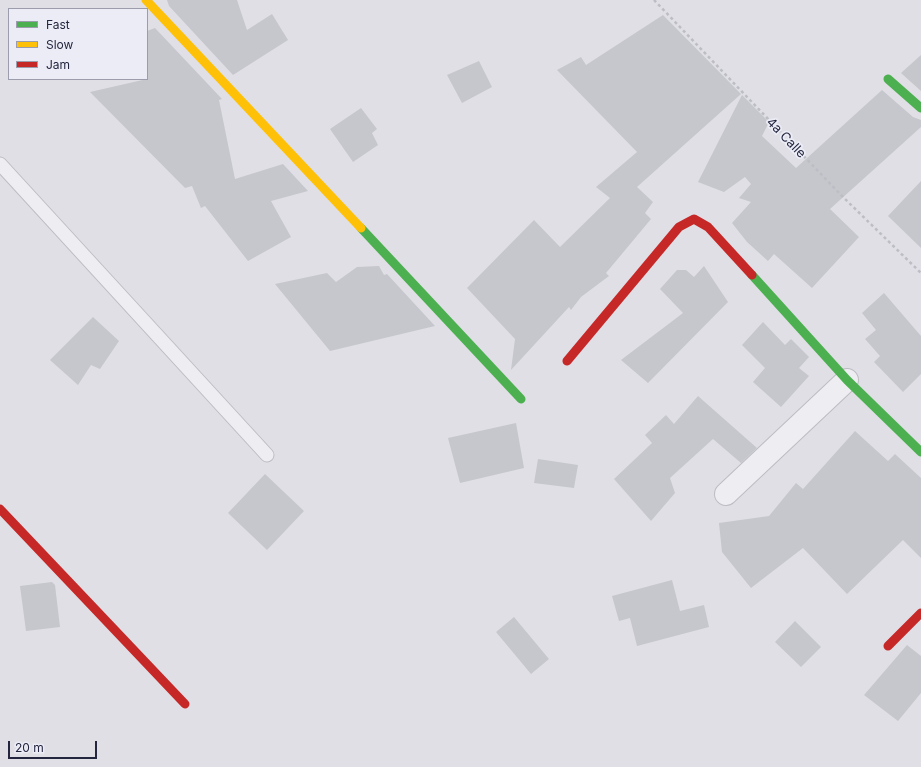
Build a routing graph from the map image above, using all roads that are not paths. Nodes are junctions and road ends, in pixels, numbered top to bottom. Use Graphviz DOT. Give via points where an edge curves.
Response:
graph roads {
  1 [pos="146,0"];
  2 [pos="888,79"];
  3 [pos="921,108"];
  4 [pos="0,164"];
  5 [pos="567,361"];
  6 [pos="847,380"];
  7 [pos="521,399"];
  8 [pos="921,452"];
  9 [pos="267,455"];
  10 [pos="726,494"];
  11 [pos="0,509"];
  12 [pos="921,613"];
  13 [pos="888,646"];
  14 [pos="185,704"];
  1 -- 7 [label="street"];
  2 -- 3 [label="street"];
  4 -- 9 [label="lane"];
  5 -- 6 [label="street" via="679,227 694,219 708,227"];
  6 -- 8 [label="street"];
  6 -- 10 [label="street"];
  11 -- 14 [label="street"];
  12 -- 13 [label="street"];
}
